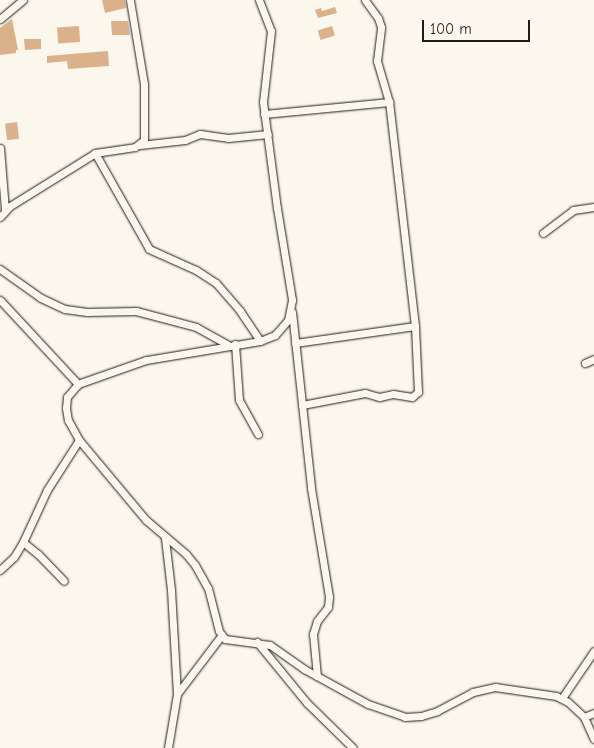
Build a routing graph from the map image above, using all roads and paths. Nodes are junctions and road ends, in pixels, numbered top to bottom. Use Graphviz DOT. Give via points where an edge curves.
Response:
graph roads {
  1 [pos="23,0"];
  2 [pos="130,0"];
  3 [pos="259,0"];
  4 [pos="365,0"];
  5 [pos="0,19"];
  6 [pos="389,102"];
  7 [pos="264,114"];
  8 [pos="268,134"];
  9 [pos="140,144"];
  10 [pos="0,148"];
  11 [pos="95,153"];
  12 [pos="594,207"];
  13 [pos="5,210"];
  14 [pos="0,217"];
  15 [pos="543,233"];
  16 [pos="0,269"];
  17 [pos="0,300"];
  18 [pos="292,309"];
  19 [pos="415,326"];
  20 [pos="260,341"];
  21 [pos="296,343"];
  22 [pos="232,345"];
  23 [pos="594,359"];
  24 [pos="585,363"];
  25 [pos="78,384"];
  26 [pos="302,405"];
  27 [pos="258,434"];
  28 [pos="79,440"];
  29 [pos="165,538"];
  30 [pos="23,542"];
  31 [pos="0,570"];
  32 [pos="64,581"];
  33 [pos="221,636"];
  34 [pos="258,642"];
  35 [pos="594,651"];
  36 [pos="316,676"];
  37 [pos="177,694"];
  38 [pos="562,698"];
  39 [pos="594,713"];
  40 [pos="584,717"];
  41 [pos="594,739"];
  42 [pos="168,748"];
  43 [pos="354,748"];
  1 -- 5 [label="street"];
  2 -- 9 [label="street" via="144,84 146,135"];
  3 -- 7 [label="street" via="272,40 264,82"];
  4 -- 6 [label="street" via="381,27 377,62"];
  6 -- 7 [label="street"];
  6 -- 19 [label="street"];
  7 -- 8 [label="street"];
  8 -- 9 [label="street" via="237,138 200,134 185,140"];
  8 -- 18 [label="street"];
  9 -- 11 [label="street"];
  10 -- 13 [label="street"];
  11 -- 13 [label="street"];
  11 -- 20 [label="street" via="149,249 196,270 216,283"];
  12 -- 15 [label="street" via="573,210"];
  13 -- 14 [label="street"];
  16 -- 22 [label="street" via="40,298 65,309 136,311 196,327"];
  17 -- 25 [label="street"];
  18 -- 20 [label="street" via="282,329"];
  18 -- 21 [label="street"];
  19 -- 21 [label="street"];
  19 -- 26 [label="street" via="418,392 415,396 393,394 379,397 365,393"];
  20 -- 22 [label="street"];
  21 -- 26 [label="street"];
  22 -- 25 [label="street" via="146,360"];
  22 -- 27 [label="street" via="239,400"];
  23 -- 24 [label="street"];
  25 -- 28 [label="street" via="67,397 66,408 68,420"];
  26 -- 36 [label="street" via="311,488 329,597 328,607 313,634"];
  28 -- 29 [label="street" via="135,508"];
  28 -- 30 [label="street" via="47,490"];
  29 -- 33 [label="street" via="186,554 203,577"];
  29 -- 37 [label="street"];
  30 -- 31 [label="street" via="14,557"];
  30 -- 32 [label="street"];
  33 -- 34 [label="street" via="232,642"];
  33 -- 37 [label="street"];
  34 -- 36 [label="street" via="270,645"];
  34 -- 43 [label="street" via="307,703"];
  35 -- 38 [label="street"];
  36 -- 38 [label="street" via="368,704 405,717 437,711 473,692 495,686"];
  37 -- 42 [label="street"];
  38 -- 40 [label="street"];
  39 -- 40 [label="street"];
  40 -- 41 [label="street"];
}
